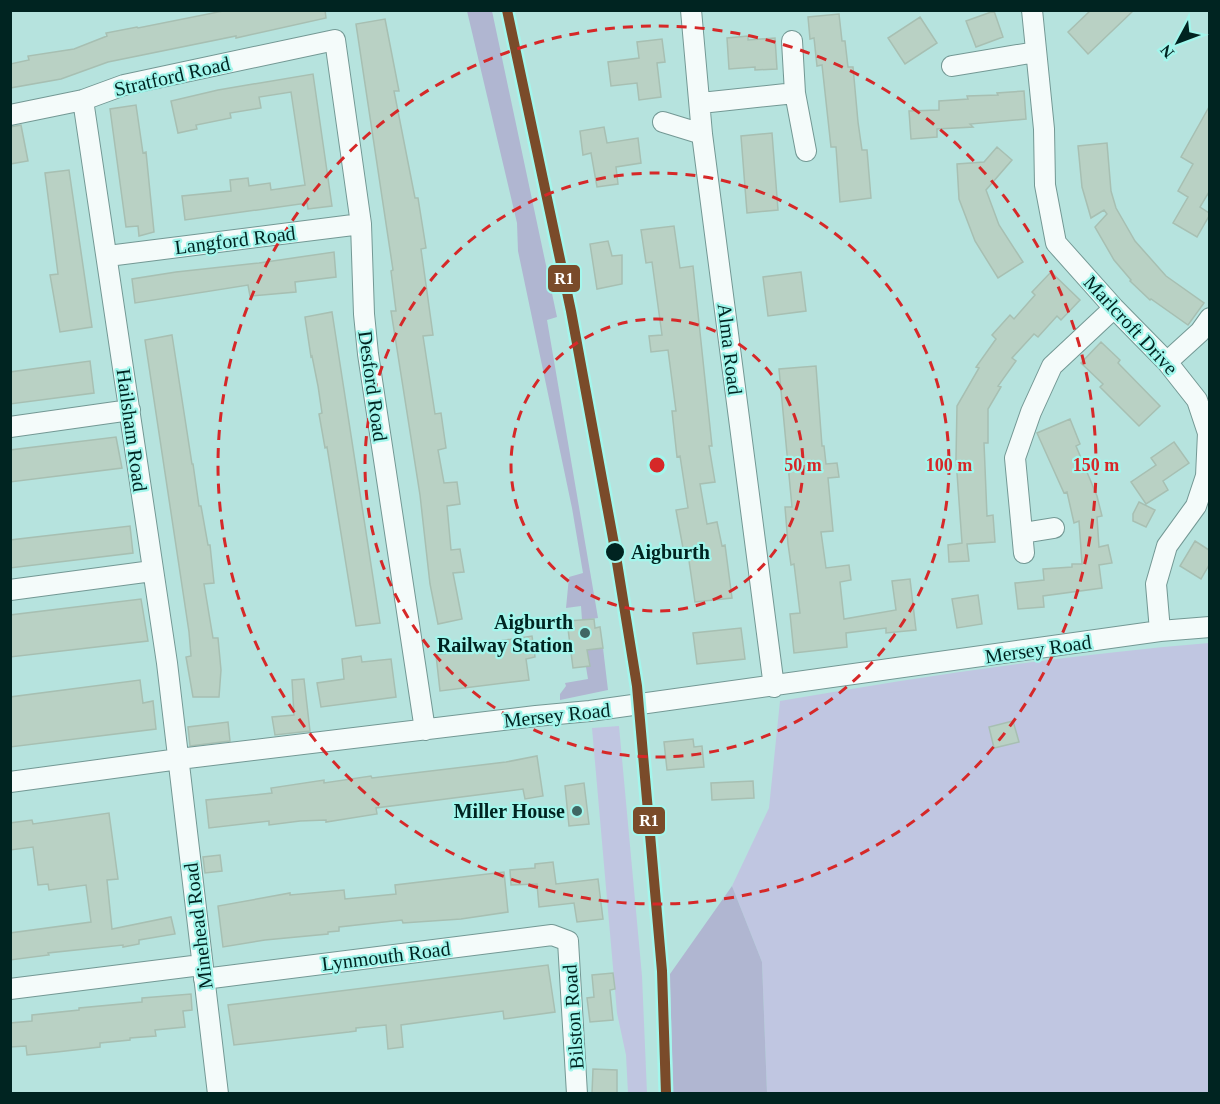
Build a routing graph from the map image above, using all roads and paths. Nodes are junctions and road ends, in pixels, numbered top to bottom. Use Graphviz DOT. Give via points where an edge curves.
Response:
graph roads {
  1 [pos="691,10"];
  2 [pos="1032,10"];
  3 [pos="335,40"];
  4 [pos="792,41"];
  5 [pos="1036,52"];
  6 [pos="952,66"];
  7 [pos="795,93"];
  8 [pos="84,100"];
  9 [pos="701,103"];
  10 [pos="10,115"];
  11 [pos="663,122"];
  12 [pos="702,134"];
  13 [pos="806,151"];
  14 [pos="362,224"];
  15 [pos="108,256"];
  16 [pos="1114,308"];
  17 [pos="1209,318"];
  18 [pos="1167,362"];
  19 [pos="130,410"];
  20 [pos="10,427"];
  21 [pos="1054,528"];
  22 [pos="1023,533"];
  23 [pos="1024,553"];
  24 [pos="152,571"];
  25 [pos="10,590"];
  26 [pos="1209,627"];
  27 [pos="1160,631"];
  28 [pos="774,687"];
  29 [pos="425,730"];
  30 [pos="179,759"];
  31 [pos="10,782"];
  32 [pos="568,941"];
  33 [pos="203,972"];
  34 [pos="10,989"];
  35 [pos="218,1094"];
  36 [pos="577,1094"];
  1 -- 9 [label="street, Alma Road"];
  2 -- 5 [label="street, Marlcroft Drive"];
  3 -- 8 [label="street, Stratford Road" via="123,85"];
  3 -- 14 [label="street, Desford Road"];
  4 -- 7 [label="street"];
  5 -- 6 [label="street"];
  5 -- 16 [label="street, Marlcroft Drive" via="1045,184 1056,243"];
  7 -- 9 [label="street"];
  7 -- 13 [label="street"];
  8 -- 10 [label="street, Stratford Road"];
  8 -- 15 [label="street, Hailsham Road"];
  9 -- 12 [label="street, Alma Road"];
  11 -- 12 [label="street"];
  12 -- 28 [label="street, Alma Road"];
  14 -- 15 [label="street, Langford Road"];
  14 -- 29 [label="street, Desford Road" via="368,354"];
  15 -- 19 [label="street, Hailsham Road"];
  16 -- 18 [label="street, Marlcroft Drive"];
  16 -- 22 [label="street" via="1052,366 1031,412 1015,458"];
  17 -- 18 [label="street" via="1200,332"];
  18 -- 27 [label="street, Marlcroft Drive" via="1197,400 1208,433 1206,476 1196,506 1167,546 1156,584"];
  19 -- 20 [label="street"];
  19 -- 24 [label="street, Hailsham Road"];
  21 -- 22 [label="street"];
  22 -- 23 [label="street"];
  24 -- 25 [label="street"];
  24 -- 30 [label="street, Hailsham Road"];
  26 -- 27 [label="street, Mersey Road"];
  27 -- 28 [label="street, Mersey Road"];
  28 -- 29 [label="street, Mersey Road"];
  29 -- 30 [label="street, Mersey Road"];
  30 -- 31 [label="street, Mersey Road"];
  30 -- 33 [label="street, Minehead Road"];
  32 -- 33 [label="street, Lynmouth Road" via="552,935"];
  32 -- 36 [label="street, Bilston Road"];
  33 -- 34 [label="street, Lynmouth Road"];
  33 -- 35 [label="street, Minehead Road"];
}
